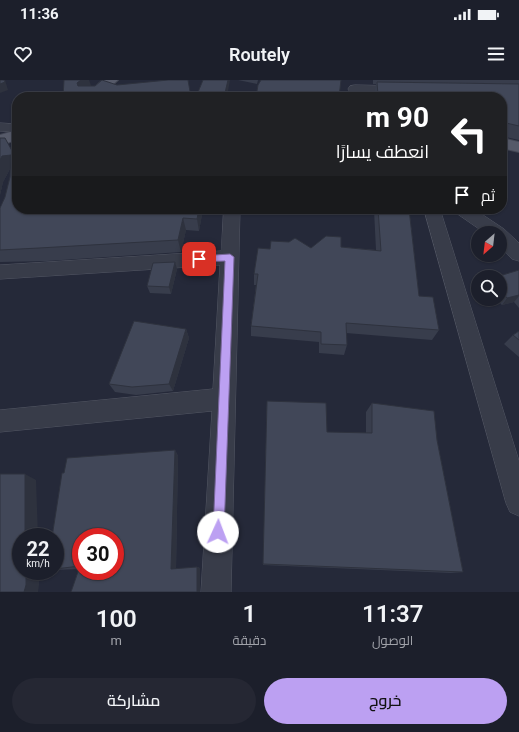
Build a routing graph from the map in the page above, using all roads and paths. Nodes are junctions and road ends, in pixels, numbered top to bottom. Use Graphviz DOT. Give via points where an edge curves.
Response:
graph roads {
  1 [pos="112,80"];
  2 [pos="355,89"];
  3 [pos="417,90"];
  4 [pos="96,92"];
  5 [pos="0,127"];
  6 [pos="12,128"];
  7 [pos="12,136"];
  8 [pos="0,140"];
  9 [pos="507,144"];
  10 [pos="519,147"];
  11 [pos="232,214"];
  12 [pos="433,214"];
  13 [pos="469,214"];
  14 [pos="487,226"];
  15 [pos="507,242"];
  16 [pos="519,254"];
  17 [pos="230,257"];
  18 [pos="0,272"];
  19 [pos="224,399"];
  20 [pos="0,421"];
  21 [pos="519,503"];
  22 [pos="216,592"];
  1 -- 4 [label="main road"];
  2 -- 3 [label="street"];
  5 -- 6 [label="street"];
  7 -- 8 [label="main road"];
  9 -- 10 [label="main road"];
  11 -- 17 [label="street"];
  12 -- 21 [label="street"];
  13 -- 14 [label="street"];
  15 -- 16 [label="street"];
  17 -- 18 [label="street"];
  17 -- 19 [label="street"];
  19 -- 20 [label="street"];
  19 -- 22 [label="street"];
}
